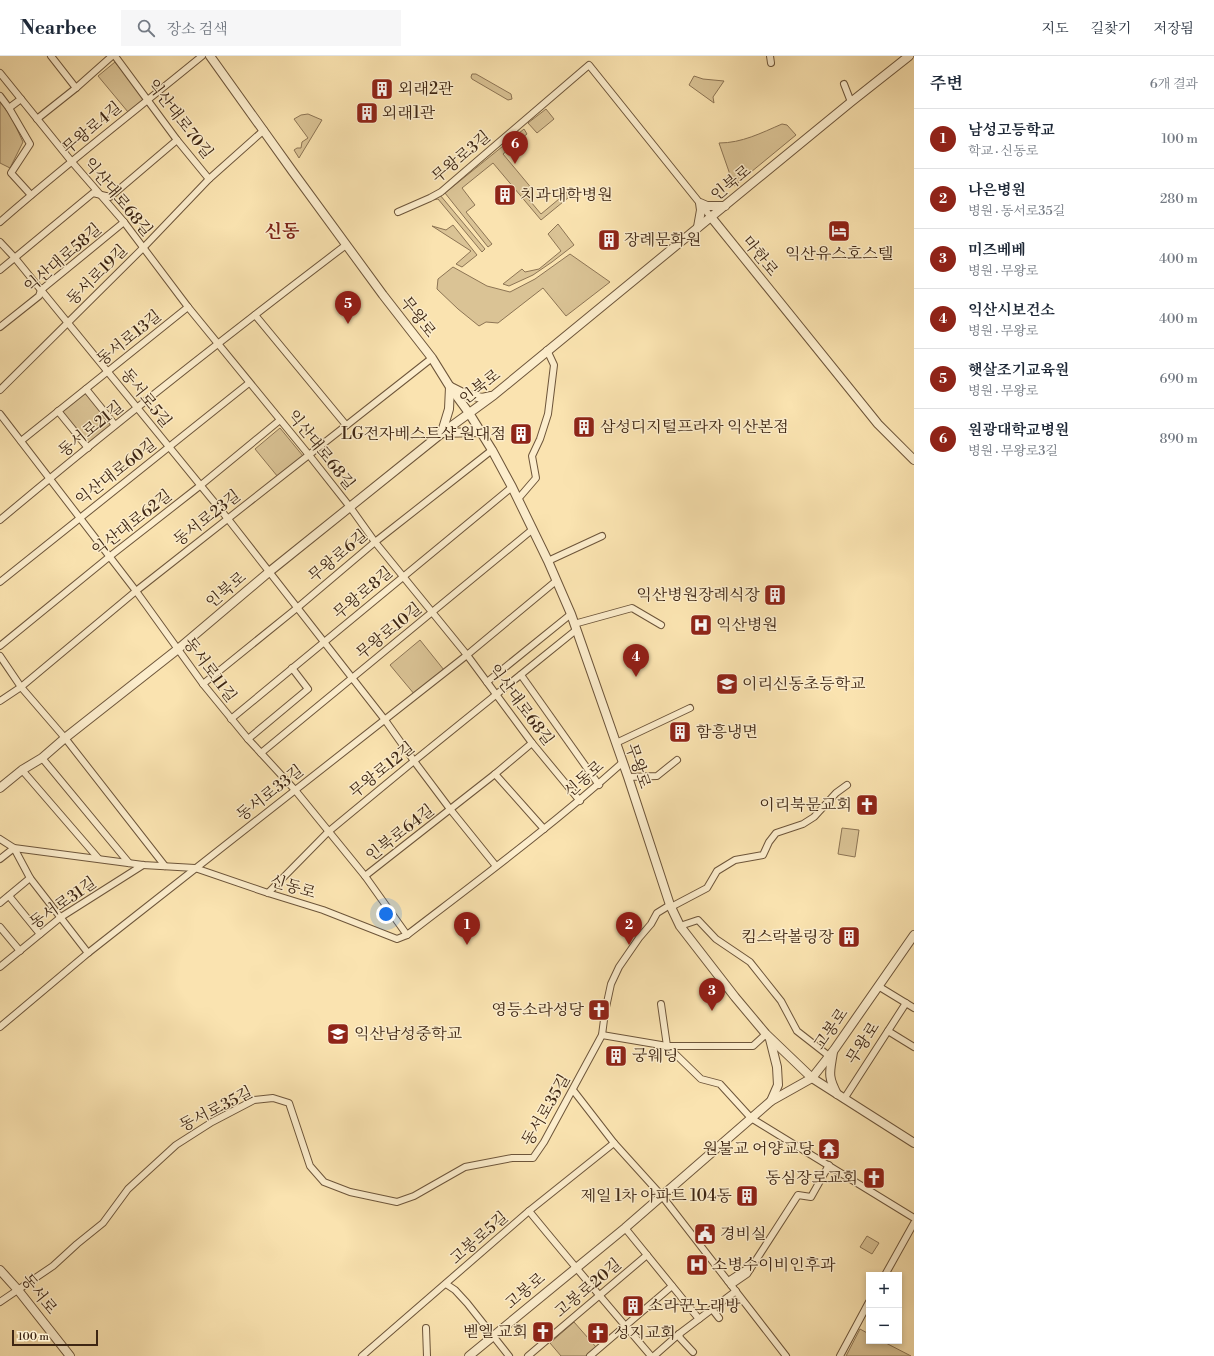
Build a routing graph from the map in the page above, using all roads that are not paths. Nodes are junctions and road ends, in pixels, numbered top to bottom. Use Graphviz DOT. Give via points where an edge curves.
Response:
graph roads {
  1 [pos="51,56"];
  2 [pos="112,56"];
  3 [pos="115,56"];
  4 [pos="202,56"];
  5 [pos="210,56"];
  6 [pos="770,56"];
  7 [pos="909,56"];
  8 [pos="771,63"];
  9 [pos="589,65"];
  10 [pos="0,73"];
  11 [pos="844,84"];
  12 [pos="76,88"];
  13 [pos="0,96"];
  14 [pos="21,99"];
  15 [pos="148,100"];
  16 [pos="851,102"];
  17 [pos="9,108"];
  18 [pos="37,119"];
  19 [pos="264,130"];
  20 [pos="178,140"];
  21 [pos="72,162"];
  22 [pos="209,179"];
  23 [pos="31,195"];
  24 [pos="100,195"];
  25 [pos="700,203"];
  26 [pos="725,206"];
  27 [pos="398,212"];
  28 [pos="711,217"];
  29 [pos="0,222"];
  30 [pos="124,222"];
  31 [pos="698,227"];
  32 [pos="0,242"];
  33 [pos="346,245"];
  34 [pos="144,247"];
  35 [pos="15,258"];
  36 [pos="0,270"];
  37 [pos="41,290"];
  38 [pos="188,307"];
  39 [pos="255,315"];
  40 [pos="68,322"];
  41 [pos="0,327"];
  42 [pos="218,344"];
  43 [pos="547,350"];
  44 [pos="432,358"];
  45 [pos="108,372"];
  46 [pos="249,383"];
  47 [pos="450,387"];
  48 [pos="86,389"];
  49 [pos="0,390"];
  50 [pos="494,395"];
  51 [pos="138,408"];
  52 [pos="58,411"];
  53 [pos="469,413"];
  54 [pos="0,414"];
  55 [pos="280,420"];
  56 [pos="115,425"];
  57 [pos="346,425"];
  58 [pos="481,432"];
  59 [pos="442,433"];
  60 [pos="21,441"];
  61 [pos="170,447"];
  62 [pos="88,448"];
  63 [pos="492,450"];
  64 [pos="308,455"];
  65 [pos="914,460"];
  66 [pos="49,479"];
  67 [pos="201,485"];
  68 [pos="512,487"];
  69 [pos="518,499"];
  70 [pos="350,507"];
  71 [pos="80,518"];
  72 [pos="228,519"];
  73 [pos="0,520"];
  74 [pos="533,529"];
  75 [pos="602,536"];
  76 [pos="375,542"];
  77 [pos="109,557"];
  78 [pos="548,561"];
  79 [pos="269,572"];
  80 [pos="403,576"];
  81 [pos="556,581"];
  82 [pos="0,582"];
  83 [pos="136,591"];
  84 [pos="297,608"];
  85 [pos="432,613"];
  86 [pos="571,614"];
  87 [pos="661,625"];
  88 [pos="575,627"];
  89 [pos="323,642"];
  90 [pos="0,646"];
  91 [pos="178,649"];
  92 [pos="467,655"];
  93 [pos="0,656"];
  94 [pos="292,668"];
  95 [pos="521,675"];
  96 [pos="352,678"];
  97 [pos="487,682"];
  98 [pos="203,684"];
  99 [pos="21,687"];
  100 [pos="496,694"];
  101 [pos="0,701"];
  102 [pos="690,708"];
  103 [pos="231,719"];
  104 [pos="385,720"];
  105 [pos="65,738"];
  106 [pos="248,739"];
  107 [pos="532,743"];
  108 [pos="616,743"];
  109 [pos="261,753"];
  110 [pos="42,758"];
  111 [pos="677,760"];
  112 [pos="414,761"];
  113 [pos="622,763"];
  114 [pos="22,770"];
  115 [pos="495,774"];
  116 [pos="628,777"];
  117 [pos="598,785"];
  118 [pos="847,785"];
  119 [pos="0,788"];
  120 [pos="295,790"];
  121 [pos="580,801"];
  122 [pos="450,809"];
  123 [pos="544,830"];
  124 [pos="328,832"];
  125 [pos="0,839"];
  126 [pos="14,848"];
  127 [pos="98,858"];
  128 [pos="0,859"];
  129 [pos="129,863"];
  130 [pos="143,864"];
  131 [pos="165,866"];
  132 [pos="496,866"];
  133 [pos="195,868"];
  134 [pos="365,876"];
  135 [pos="30,878"];
  136 [pos="268,893"];
  137 [pos="9,896"];
  138 [pos="0,903"];
  139 [pos="670,906"];
  140 [pos="61,917"];
  141 [pos="680,926"];
  142 [pos="0,927"];
  143 [pos="40,934"];
  144 [pos="407,935"];
  145 [pos="914,935"];
  146 [pos="20,951"];
  147 [pos="88,953"];
  148 [pos="0,967"];
  149 [pos="878,986"];
  150 [pos="906,1003"];
  151 [pos="661,1004"];
  152 [pos="914,1008"];
  153 [pos="0,1027"];
  154 [pos="888,1031"];
  155 [pos="602,1035"];
  156 [pos="768,1036"];
  157 [pos="667,1046"];
  158 [pos="914,1047"];
  159 [pos="831,1053"];
  160 [pos="812,1078"];
  161 [pos="573,1090"];
  162 [pos="841,1096"];
  163 [pos="771,1101"];
  164 [pos="750,1118"];
  165 [pos="614,1143"];
  166 [pos="914,1143"];
  167 [pos="829,1165"];
  168 [pos="662,1196"];
  169 [pos="530,1211"];
  170 [pos="914,1218"];
  171 [pos="914,1223"];
  172 [pos="625,1228"];
  173 [pos="647,1254"];
  174 [pos="575,1268"];
  175 [pos="0,1270"];
  176 [pos="887,1272"];
  177 [pos="730,1283"];
  178 [pos="446,1284"];
  179 [pos="672,1286"];
  180 [pos="18,1290"];
  181 [pos="736,1291"];
  182 [pos="600,1295"];
  183 [pos="0,1302"];
  184 [pos="866,1308"];
  185 [pos="712,1309"];
  186 [pos="719,1318"];
  187 [pos="699,1319"];
  188 [pos="625,1326"];
  189 [pos="426,1328"];
  190 [pos="679,1334"];
  191 [pos="493,1336"];
  192 [pos="693,1352"];
  193 [pos="70,1356"];
  194 [pos="362,1356"];
  195 [pos="427,1356"];
  196 [pos="469,1356"];
  197 [pos="509,1356"];
  198 [pos="528,1356"];
  199 [pos="590,1356"];
  200 [pos="651,1356"];
  201 [pos="654,1356"];
  202 [pos="786,1356"];
  203 [pos="840,1356"];
  1 -- 12 [label="street"];
  2 -- 12 [label="street"];
  3 -- 15 [label="street, 익산대로70길"];
  4 -- 15 [label="street, 무왕로4길"];
  5 -- 19 [label="street, 무왕로"];
  6 -- 8 [label="street"];
  7 -- 16 [label="street, 인북로"];
  9 -- 25 [label="street, 마한로"];
  9 -- 27 [label="street, 무왕로3길" via="442,192"];
  10 -- 14 [label="street, 익산대로68길"];
  11 -- 16 [label="street"];
  12 -- 18 [label="street"];
  13 -- 17 [label="street"];
  14 -- 17 [label="street"];
  14 -- 18 [label="street, 익산대로68길"];
  15 -- 20 [label="street, 익산대로70길"];
  15 -- 21 [label="street, 무왕로4길"];
  16 -- 26 [label="street, 인북로"];
  17 -- 23 [label="street" via="30,144 11,173"];
  18 -- 21 [label="street, 익산대로68길"];
  19 -- 22 [label="street, 동서로19길"];
  19 -- 33 [label="street, 무왕로"];
  20 -- 22 [label="street, 익산대로70길"];
  20 -- 24 [label="street" via="110,197"];
  21 -- 23 [label="street, 무왕로4길"];
  21 -- 24 [label="street, 익산대로68길"];
  22 -- 34 [label="street, 동서로19길"];
  23 -- 29 [label="street, 무왕로4길"];
  24 -- 30 [label="street, 익산대로68길"];
  24 -- 35 [label="street" via="93,193"];
  25 -- 26 [label="street" via="707,206"];
  25 -- 28 [label="street, 마한로"];
  25 -- 31 [label="street"];
  26 -- 28 [label="street, 인북로"];
  28 -- 31 [label="street, 인북로"];
  28 -- 65 [label="street, 마한로" via="878,424"];
  30 -- 34 [label="street, 익산대로68길"];
  30 -- 37 [label="street, 익산대로58길"];
  31 -- 43 [label="street, 인북로"];
  32 -- 35 [label="street, 동서로5길"];
  33 -- 39 [label="street, 동서로21길"];
  33 -- 44 [label="street, 무왕로"];
  34 -- 38 [label="street, 익산대로68길"];
  34 -- 40 [label="street, 동서로19길"];
  35 -- 36 [label="street"];
  35 -- 37 [label="street, 동서로5길"];
  37 -- 40 [label="street, 동서로5길"];
  37 -- 41 [label="street, 익산대로58길" via="39,296"];
  38 -- 42 [label="street, 익산대로68길"];
  38 -- 45 [label="street, 동서로13길"];
  39 -- 42 [label="street, 동서로21길"];
  39 -- 57 [label="street"];
  40 -- 45 [label="street, 동서로5길"];
  40 -- 49 [label="street, 동서로19길"];
  42 -- 46 [label="street, 익산대로68길"];
  42 -- 51 [label="street, 동서로21길"];
  43 -- 50 [label="street, 인북로"];
  43 -- 69 [label="street" via="554,365 548,414 532,456 536,478"];
  44 -- 47 [label="street, 무왕로"];
  44 -- 57 [label="street, 동서로23길"];
  45 -- 48 [label="street, 동서로13길"];
  45 -- 51 [label="street, 동서로5길"];
  46 -- 55 [label="street, 익산대로68길"];
  46 -- 61 [label="street, 익산대로60길"];
  47 -- 50 [label="street" via="482,398"];
  47 -- 53 [label="street, 무왕로"];
  47 -- 59 [label="street" via="449,409"];
  48 -- 52 [label="street, 동서로13길"];
  48 -- 56 [label="street"];
  50 -- 53 [label="street, 인북로"];
  51 -- 56 [label="street, 동서로21길"];
  51 -- 61 [label="street, 동서로5길"];
  52 -- 60 [label="street, 동서로13길"];
  52 -- 62 [label="street"];
  53 -- 58 [label="street, 무왕로"];
  53 -- 59 [label="street, 인북로"];
  54 -- 60 [label="street, 동서로11길"];
  55 -- 64 [label="street, 익산대로68길"];
  55 -- 67 [label="street, 익산대로62길"];
  56 -- 62 [label="street, 동서로21길"];
  57 -- 64 [label="street, 동서로23길"];
  58 -- 59 [label="street"];
  58 -- 63 [label="street, 무왕로"];
  59 -- 70 [label="street, 인북로"];
  60 -- 66 [label="street, 동서로11길"];
  61 -- 67 [label="street, 동서로5길"];
  61 -- 71 [label="street, 익산대로60길"];
  62 -- 66 [label="street, 동서로21길"];
  63 -- 68 [label="street, 무왕로"];
  63 -- 76 [label="street, 무왕로6길"];
  64 -- 70 [label="street, 익산대로68길"];
  64 -- 72 [label="street, 동서로23길"];
  66 -- 71 [label="street, 동서로11길"];
  66 -- 73 [label="street, 동서로21길"];
  67 -- 72 [label="street, 동서로5길"];
  67 -- 77 [label="street, 익산대로62길"];
  68 -- 69 [label="street, 무왕로"];
  68 -- 80 [label="street, 무왕로8길"];
  69 -- 74 [label="street, 무왕로"];
  70 -- 76 [label="street, 익산대로68길"];
  70 -- 79 [label="street, 인북로"];
  71 -- 77 [label="street, 동서로11길"];
  71 -- 82 [label="street, 익산대로60길"];
  72 -- 79 [label="street, 동서로5길"];
  72 -- 83 [label="street, 동서로23길"];
  74 -- 78 [label="street, 무왕로"];
  74 -- 85 [label="street, 무왕로10길"];
  75 -- 78 [label="street"];
  76 -- 80 [label="street, 익산대로68길"];
  76 -- 84 [label="street, 무왕로6길"];
  77 -- 83 [label="street, 동서로11길"];
  77 -- 90 [label="street, 익산대로62길"];
  78 -- 81 [label="street, 무왕로"];
  79 -- 84 [label="street, 인북로64길"];
  79 -- 91 [label="street, 인북로"];
  80 -- 85 [label="street, 익산대로68길"];
  80 -- 89 [label="street, 무왕로8길"];
  81 -- 86 [label="street, 무왕로"];
  81 -- 92 [label="street, 동서로33길"];
  83 -- 91 [label="street, 동서로11길"];
  83 -- 99 [label="street, 동서로23길"];
  84 -- 89 [label="street, 인북로64길"];
  84 -- 98 [label="street, 무왕로6길"];
  85 -- 92 [label="street, 익산대로68길"];
  85 -- 96 [label="street, 무왕로10길"];
  86 -- 88 [label="street, 무왕로"];
  86 -- 97 [label="street"];
  87 -- 88 [label="street" via="632,608"];
  88 -- 95 [label="street, 무왕로12길"];
  88 -- 108 [label="street, 무왕로"];
  89 -- 94 [label="street, 무왕로8길"];
  89 -- 96 [label="street, 인북로64길"];
  91 -- 98 [label="street, 동서로11길"];
  91 -- 105 [label="street, 인북로"];
  92 -- 97 [label="street, 익산대로68길"];
  92 -- 104 [label="street, 동서로33길"];
  93 -- 99 [label="street"];
  94 -- 103 [label="street, 무왕로8길"];
  94 -- 106 [label="street" via="308,689"];
  95 -- 100 [label="street, 무왕로12길"];
  95 -- 117 [label="street"];
  96 -- 104 [label="street, 인북로64길"];
  96 -- 109 [label="street, 무왕로10길"];
  97 -- 100 [label="street, 익산대로68길"];
  98 -- 103 [label="street, 동서로11길"];
  99 -- 101 [label="street, 동서로23길"];
  99 -- 105 [label="street"];
  100 -- 107 [label="street, 익산대로68길"];
  100 -- 112 [label="street, 무왕로12길"];
  102 -- 108 [label="street"];
  103 -- 106 [label="street, 동서로11길"];
  104 -- 112 [label="street, 인북로64길"];
  104 -- 120 [label="street, 동서로33길"];
  105 -- 110 [label="street, 인북로"];
  105 -- 131 [label="street"];
  106 -- 109 [label="street, 동서로11길"];
  107 -- 115 [label="street, 인북로64길"];
  107 -- 121 [label="street, 익산대로68길"];
  108 -- 113 [label="street, 무왕로"];
  109 -- 120 [label="street, 동서로11길"];
  110 -- 114 [label="street, 인북로"];
  110 -- 129 [label="street"];
  111 -- 116 [label="street" via="657,776"];
  112 -- 122 [label="street, 인북로64길"];
  112 -- 124 [label="street, 무왕로12길"];
  113 -- 116 [label="street, 무왕로"];
  113 -- 117 [label="street, 신동로"];
  114 -- 119 [label="street, 인북로"];
  114 -- 127 [label="street"];
  115 -- 122 [label="street, 인북로64길"];
  115 -- 123 [label="street"];
  116 -- 139 [label="street, 무왕로"];
  117 -- 121 [label="street, 신동로"];
  118 -- 139 [label="street, 동서로35길" via="836,792 814,817 776,833 768,842 763,855 735,860 717,871 708,888"];
  120 -- 124 [label="street, 동서로11길"];
  120 -- 133 [label="street, 동서로33길"];
  121 -- 123 [label="street, 신동로"];
  122 -- 132 [label="street, 인북로64길"];
  122 -- 134 [label="street, 인북로64길"];
  123 -- 132 [label="street, 신동로"];
  124 -- 134 [label="street, 동서로11길"];
  124 -- 136 [label="street, 무왕로12길"];
  125 -- 126 [label="street, 신동로"];
  126 -- 127 [label="street, 신동로"];
  126 -- 128 [label="street"];
  126 -- 135 [label="street"];
  127 -- 129 [label="street, 신동로"];
  129 -- 130 [label="street, 신동로"];
  130 -- 131 [label="street, 신동로"];
  130 -- 140 [label="street, 동서로31길"];
  131 -- 133 [label="street, 신동로"];
  132 -- 144 [label="street, 신동로"];
  133 -- 136 [label="street, 신동로"];
  133 -- 147 [label="street, 동서로33길"];
  134 -- 144 [label="street, 동서로11길"];
  135 -- 137 [label="street"];
  135 -- 140 [label="street"];
  136 -- 144 [label="street, 신동로" via="322,910 397,939"];
  137 -- 138 [label="street"];
  137 -- 143 [label="street"];
  139 -- 141 [label="street, 무왕로"];
  139 -- 155 [label="street, 동서로35길" via="657,913 619,967 611,984"];
  140 -- 143 [label="street, 동서로31길"];
  140 -- 147 [label="street"];
  141 -- 156 [label="street, 무왕로"];
  141 -- 159 [label="street, 무왕로" via="698,920 716,939 750,962 781,1001 797,1031"];
  142 -- 146 [label="street"];
  143 -- 146 [label="street, 동서로31길"];
  145 -- 149 [label="street, 고봉로"];
  146 -- 148 [label="street, 동서로31길"];
  147 -- 153 [label="street, 동서로33길"];
  149 -- 150 [label="street"];
  149 -- 159 [label="street, 고봉로"];
  150 -- 152 [label="street"];
  150 -- 154 [label="street, 무왕로"];
  151 -- 157 [label="street"];
  154 -- 158 [label="street"];
  154 -- 162 [label="street, 무왕로"];
  155 -- 157 [label="street"];
  155 -- 161 [label="street, 동서로35길"];
  156 -- 157 [label="street" via="753,1046"];
  156 -- 160 [label="street, 무왕로"];
  156 -- 163 [label="street" via="777,1067 778,1085"];
  157 -- 164 [label="street" via="701,1079 720,1084"];
  159 -- 160 [label="street, 고봉로"];
  159 -- 162 [label="street" via="830,1080"];
  160 -- 162 [label="street, 무왕로"];
  160 -- 163 [label="street, 고봉로"];
  161 -- 165 [label="street"];
  161 -- 180 [label="street, 동서로35길" via="534,1158 512,1158 465,1167 414,1196 397,1202 350,1192 324,1182 310,1166 289,1103 274,1098 254,1100 176,1145 128,1189 103,1223 53,1266"];
  162 -- 166 [label="street, 무왕로"];
  163 -- 164 [label="street, 고봉로"];
  164 -- 167 [label="street"];
  164 -- 168 [label="street, 고봉로"];
  165 -- 168 [label="street"];
  165 -- 169 [label="street, 고봉로5길"];
  167 -- 170 [label="street"];
  167 -- 177 [label="street" via="811,1197 798,1195 750,1270 745,1270"];
  168 -- 172 [label="street, 고봉로"];
  168 -- 177 [label="street"];
  169 -- 174 [label="street"];
  169 -- 178 [label="street, 고봉로5길"];
  171 -- 176 [label="street"];
  172 -- 173 [label="street"];
  172 -- 174 [label="street, 고봉로"];
  173 -- 179 [label="street"];
  173 -- 182 [label="street, 고봉로20길"];
  174 -- 182 [label="street"];
  174 -- 191 [label="street, 고봉로"];
  175 -- 180 [label="street, 동서로"];
  177 -- 181 [label="street"];
  178 -- 191 [label="street" via="467,1303"];
  178 -- 194 [label="street, 고봉로5길"];
  179 -- 187 [label="street"];
  179 -- 188 [label="street"];
  180 -- 183 [label="street"];
  180 -- 193 [label="street, 동서로"];
  181 -- 185 [label="street"];
  181 -- 202 [label="street"];
  182 -- 188 [label="street"];
  182 -- 198 [label="street, 고봉로20길"];
  184 -- 203 [label="street"];
  185 -- 186 [label="street"];
  185 -- 187 [label="street"];
  187 -- 190 [label="street"];
  188 -- 199 [label="street"];
  188 -- 200 [label="street"];
  189 -- 195 [label="street"];
  190 -- 192 [label="street"];
  190 -- 201 [label="street"];
  191 -- 196 [label="street, 고봉로"];
  191 -- 197 [label="street"];
}
